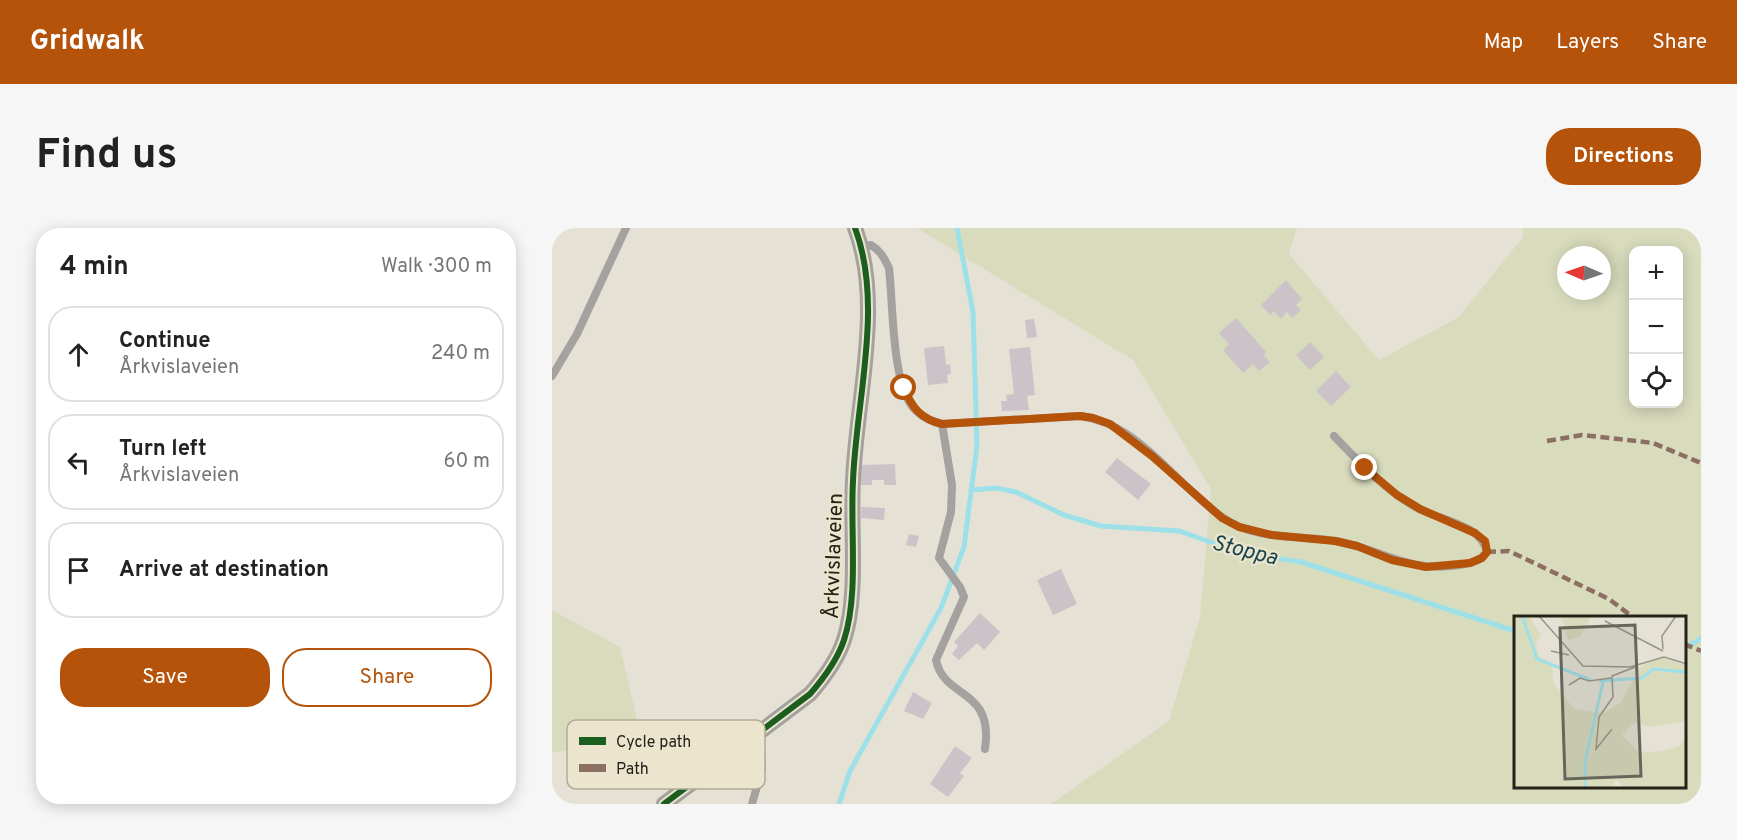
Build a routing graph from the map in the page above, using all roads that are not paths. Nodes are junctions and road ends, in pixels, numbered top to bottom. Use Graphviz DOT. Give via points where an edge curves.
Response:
graph roads {
  1 [pos="627,228"];
  2 [pos="855,228"];
  3 [pos="862,247"];
  4 [pos="552,376"];
  5 [pos="942,424"];
  6 [pos="1334,436"];
  7 [pos="765,730"];
  8 [pos="985,749"];
  9 [pos="685,789"];
  10 [pos="756,789"];
  11 [pos="664,804"];
  12 [pos="752,804"];
  1 -- 4 [label="lane" via="577,334"];
  2 -- 3 [label="street, Årkvislaveien"];
  3 -- 5 [label="lane" via="871,245 879,250 889,268 898,366 911,405 929,421"];
  3 -- 7 [label="street, Årkvislaveien" via="868,283 867,318 853,478 850,612 844,640 823,680"];
  5 -- 6 [label="lane" via="1080,416 1110,424 1222,518 1250,530 1335,541 1426,567 1470,563 1487,552 1485,541 1475,533 1397,495"];
  5 -- 8 [label="lane" via="952,485 951,512 939,558 964,597 936,660 938,670 949,683 984,714"];
  9 -- 11 [label="street, Årkvislaveien"];
  10 -- 12 [label="lane"];
}
